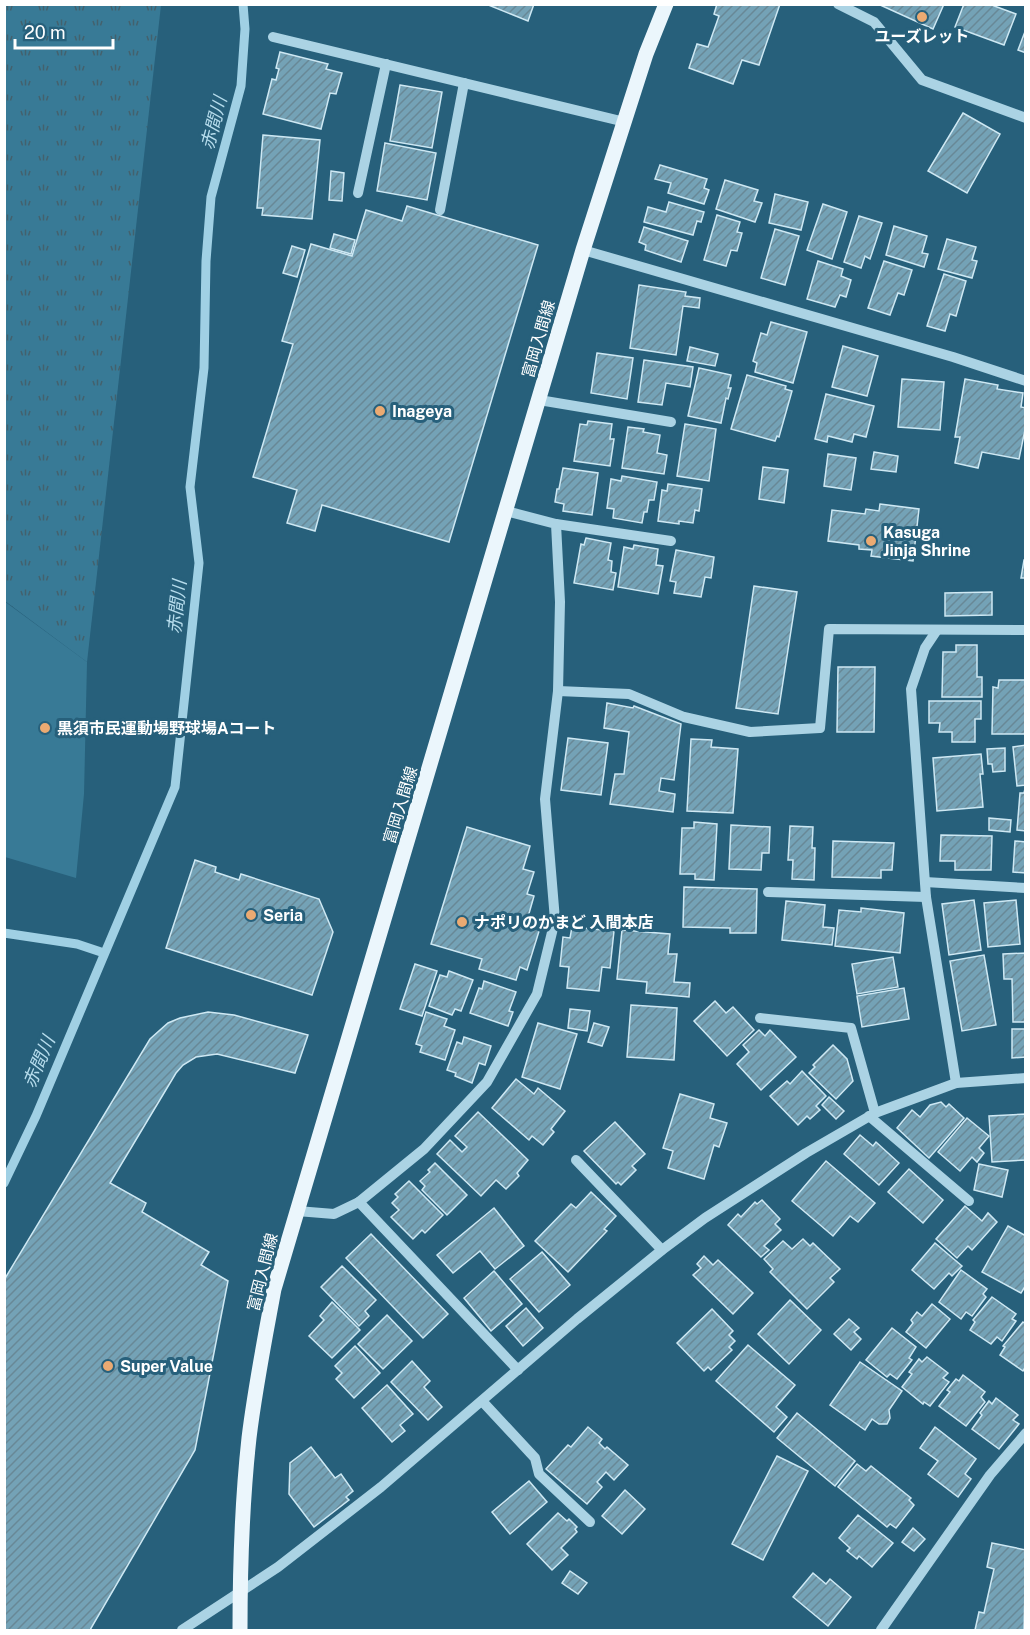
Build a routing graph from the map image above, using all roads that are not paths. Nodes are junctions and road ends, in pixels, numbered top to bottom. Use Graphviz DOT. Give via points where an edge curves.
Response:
graph roads {
  1 [pos="666,4"];
  2 [pos="838,4"];
  3 [pos="273,37"];
  4 [pos="386,64"];
  5 [pos="464,83"];
  6 [pos="1026,118"];
  7 [pos="625,122"];
  8 [pos="358,193"];
  9 [pos="441,210"];
  10 [pos="583,250"];
  11 [pos="1026,381"];
  12 [pos="539,400"];
  13 [pos="671,422"];
  14 [pos="506,511"];
  15 [pos="556,524"];
  16 [pos="671,541"];
  17 [pos="937,630"];
  18 [pos="1026,630"];
  19 [pos="558,691"];
  20 [pos="925,882"];
  21 [pos="1026,888"];
  22 [pos="768,892"];
  23 [pos="927,897"];
  24 [pos="760,1018"];
  25 [pos="1026,1078"];
  26 [pos="956,1083"];
  27 [pos="872,1115"];
  28 [pos="576,1160"];
  29 [pos="969,1201"];
  30 [pos="359,1202"];
  31 [pos="297,1210"];
  32 [pos="662,1250"];
  33 [pos="518,1370"];
  34 [pos="483,1401"];
  35 [pos="1026,1433"];
  36 [pos="590,1522"];
  37 [pos="240,1591"];
  38 [pos="183,1630"];
  39 [pos="240,1630"];
  40 [pos="881,1630"];
  1 -- 7 [label="main road, 富岡入間線"];
  2 -- 6 [label="street" via="874,22 922,80"];
  3 -- 4 [label="street"];
  4 -- 5 [label="street"];
  4 -- 8 [label="street"];
  5 -- 7 [label="street"];
  5 -- 9 [label="street"];
  7 -- 10 [label="main road, 富岡入間線"];
  10 -- 11 [label="street"];
  10 -- 12 [label="main road, 富岡入間線"];
  12 -- 13 [label="street"];
  12 -- 14 [label="main road, 富岡入間線"];
  14 -- 15 [label="street"];
  14 -- 31 [label="main road, 富岡入間線"];
  15 -- 16 [label="street"];
  15 -- 19 [label="street" via="560,602"];
  17 -- 18 [label="street"];
  17 -- 19 [label="street" via="829,629 820,728 750,732 684,717 629,694"];
  17 -- 20 [label="street" via="911,689"];
  19 -- 30 [label="street" via="545,799 555,920 537,994 487,1082 424,1149"];
  20 -- 21 [label="street"];
  20 -- 23 [label="street"];
  22 -- 23 [label="street"];
  23 -- 26 [label="street"];
  24 -- 27 [label="street" via="851,1029"];
  25 -- 26 [label="street"];
  26 -- 27 [label="street"];
  27 -- 29 [label="street"];
  27 -- 32 [label="street" via="760,1182"];
  28 -- 32 [label="street"];
  30 -- 31 [label="street" via="334,1214"];
  30 -- 33 [label="street"];
  31 -- 37 [label="main road, 富岡入間線" via="274,1289 260,1368 248,1450"];
  32 -- 33 [label="street"];
  33 -- 34 [label="street"];
  34 -- 36 [label="street" via="535,1458 538,1474"];
  34 -- 37 [label="street" via="381,1487 278,1567"];
  35 -- 40 [label="street" via="990,1475"];
  37 -- 38 [label="street"];
  37 -- 39 [label="main road, 富岡入間線"];
}
